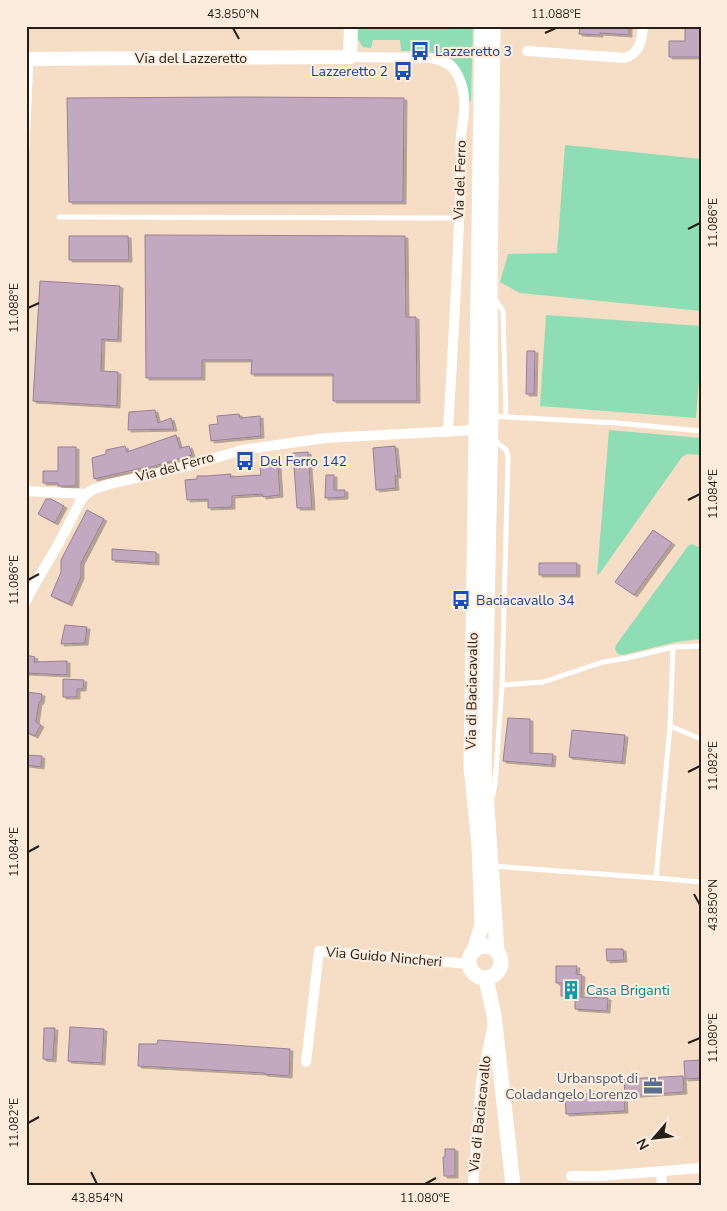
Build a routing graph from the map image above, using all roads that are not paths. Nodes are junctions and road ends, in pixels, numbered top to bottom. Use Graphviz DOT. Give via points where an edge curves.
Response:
graph roads {
  1 [pos="351,26"];
  2 [pos="482,26"];
  3 [pos="493,26"];
  4 [pos="643,26"];
  5 [pos="527,51"];
  6 [pos="350,56"];
  7 [pos="29,59"];
  8 [pos="26,166"];
  9 [pos="59,217"];
  10 [pos="459,218"];
  11 [pos="499,416"];
  12 [pos="476,430"];
  13 [pos="701,431"];
  14 [pos="448,432"];
  15 [pos="491,437"];
  16 [pos="26,491"];
  17 [pos="86,494"];
  18 [pos="26,601"];
  19 [pos="701,646"];
  20 [pos="672,647"];
  21 [pos="502,685"];
  22 [pos="670,726"];
  23 [pos="701,739"];
  24 [pos="487,816"];
  25 [pos="491,866"];
  26 [pos="656,878"];
  27 [pos="701,882"];
  28 [pos="497,950"];
  29 [pos="471,958"];
  30 [pos="486,979"];
  31 [pos="494,1014"];
  32 [pos="306,1062"];
  33 [pos="701,1168"];
  34 [pos="661,1171"];
  35 [pos="571,1176"];
  36 [pos="473,1185"];
  37 [pos="513,1185"];
  38 [pos="662,1185"];
  1 -- 6 [label="street"];
  2 -- 12 [label="main road, Via del Ferro"];
  3 -- 11 [label="main road" via="490,292"];
  4 -- 5 [label="street" via="642,41 630,57"];
  6 -- 7 [label="street, Via del Lazzeretto"];
  6 -- 10 [label="street, Via del Ferro" via="431,58 444,60 455,70 465,103"];
  7 -- 8 [label="lane, Via del Lazzeretto"];
  9 -- 10 [label="lane"];
  10 -- 14 [label="street, Via del Ferro"];
  11 -- 13 [label="lane"];
  11 -- 15 [label="main road"];
  12 -- 14 [label="street, Via del Ferro"];
  12 -- 29 [label="main road, Via di Baciacavallo" via="471,767 479,844 482,924"];
  14 -- 17 [label="street, Via del Ferro" via="325,438 242,450 110,484"];
  15 -- 21 [label="lane" via="506,450 508,456"];
  15 -- 24 [label="main road, Via di Baciacavallo" via="484,766"];
  16 -- 17 [label="street"];
  17 -- 18 [label="street"];
  19 -- 20 [label="lane"];
  20 -- 21 [label="lane" via="603,662 543,682"];
  20 -- 22 [label="lane"];
  21 -- 24 [label="lane" via="495,785"];
  22 -- 23 [label="lane"];
  22 -- 26 [label="lane"];
  24 -- 25 [label="main road, Via di Baciacavallo"];
  25 -- 26 [label="lane"];
  25 -- 28 [label="main road, Via di Baciacavallo"];
  26 -- 27 [label="lane"];
  28 -- 29 [label="main road" via="480,947"];
  28 -- 30 [label="main road, Via di Baciacavallo" via="501,957 500,969"];
  29 -- 30 [label="main road" via="474,974"];
  29 -- 32 [label="street, Via Guido Nincheri" via="319,951"];
  30 -- 31 [label="main road, Via di Baciacavallo"];
  31 -- 36 [label="street, Via di Baciacavallo" via="481,1082"];
  31 -- 37 [label="main road, Via di Baciacavallo"];
  33 -- 34 [label="street"];
  34 -- 35 [label="street"];
  34 -- 38 [label="street"];
}
